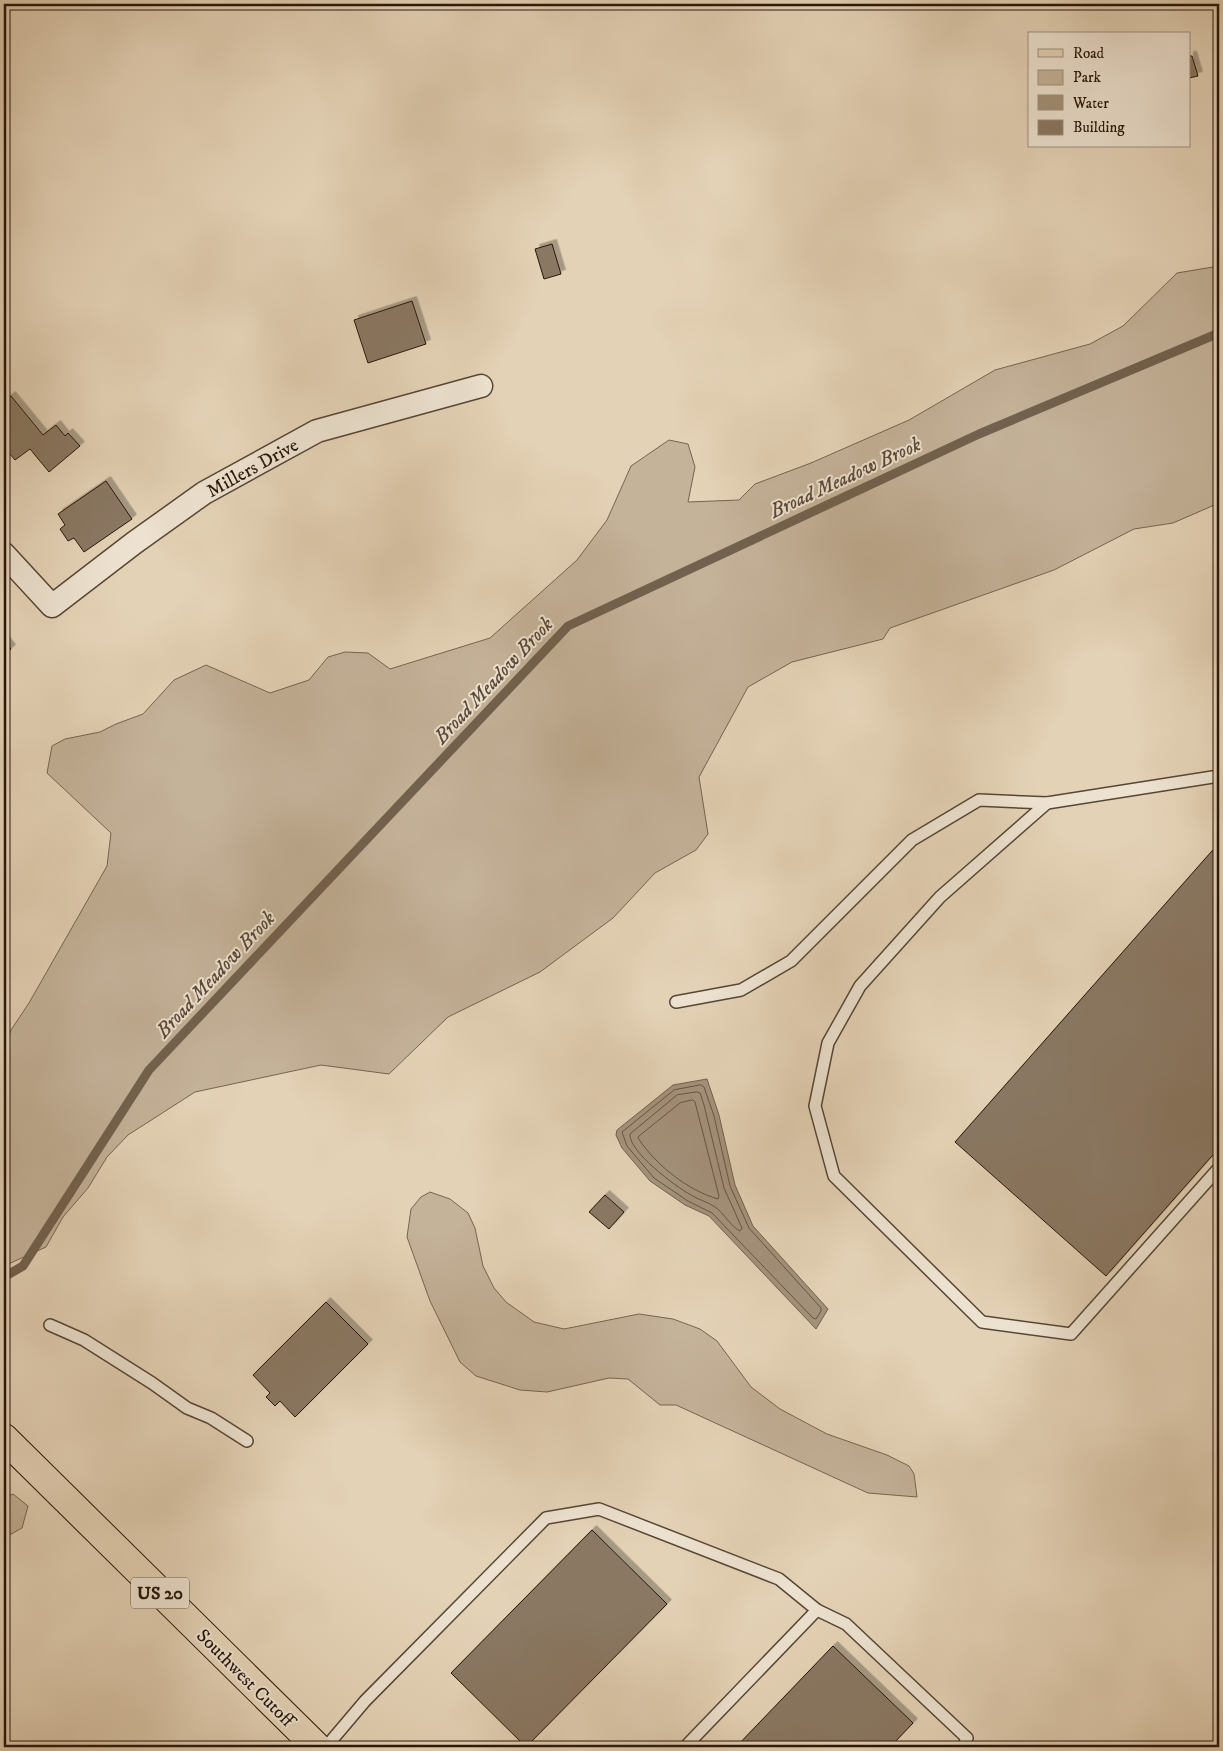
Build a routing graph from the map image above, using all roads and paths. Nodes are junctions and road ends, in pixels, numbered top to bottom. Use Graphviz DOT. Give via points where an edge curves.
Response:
graph roads {
  1 [pos="481,386"];
  2 [pos="4,554"];
  3 [pos="1219,776"];
  4 [pos="1047,804"];
  5 [pos="676,1002"];
  6 [pos="1219,1168"];
  7 [pos="50,1325"];
  8 [pos="4,1438"];
  9 [pos="247,1441"];
  10 [pos="817,1610"];
  11 [pos="317,1747"];
  12 [pos="326,1747"];
  13 [pos="685,1747"];
  14 [pos="963,1747"];
  1 -- 2 [label="street, Millers Drive" via="317,431 204,492 52,606"];
  3 -- 4 [label="lane"];
  4 -- 5 [label="lane" via="979,800 912,840 791,962 741,990"];
  4 -- 6 [label="lane" via="940,897 860,986 828,1043 815,1106 834,1176 982,1322 1071,1334"];
  7 -- 9 [label="lane" via="84,1340 187,1408 211,1418"];
  8 -- 11 [label="main road, Southwest Cutoff / US 20"];
  10 -- 12 [label="lane" via="779,1579 599,1509 546,1518 365,1701"];
  10 -- 13 [label="lane"];
  10 -- 14 [label="lane" via="846,1624 967,1738"];
}
